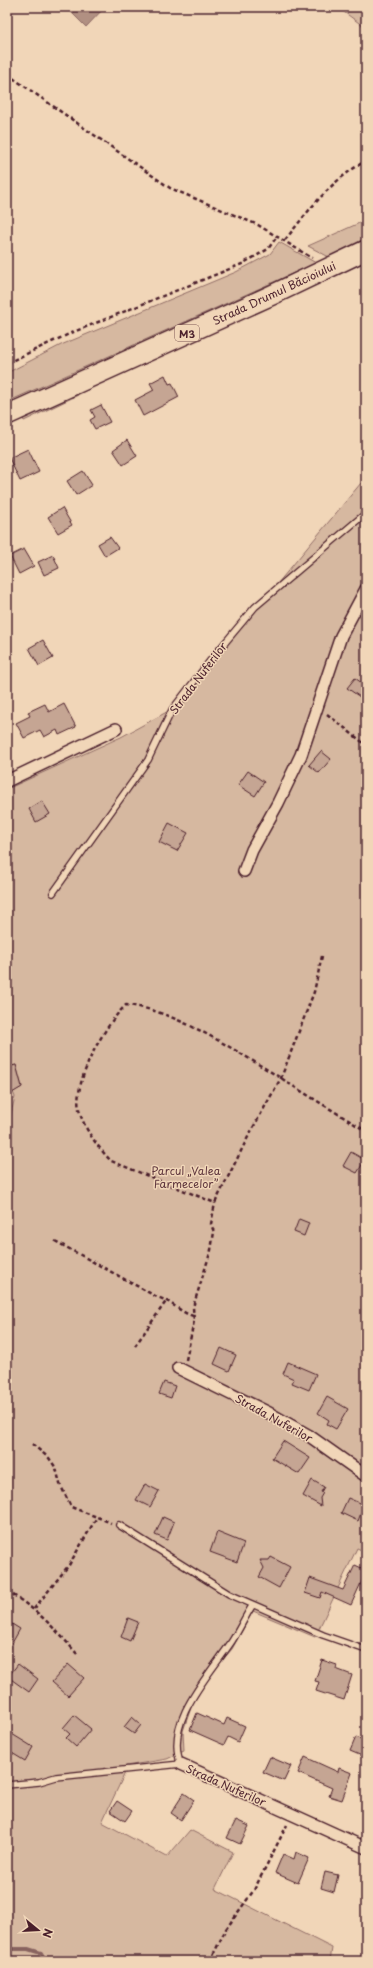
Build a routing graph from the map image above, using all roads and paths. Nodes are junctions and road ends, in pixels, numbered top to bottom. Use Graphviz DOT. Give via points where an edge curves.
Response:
graph roads {
  1 [pos="7,74"];
  2 [pos="366,160"];
  3 [pos="278,235"];
  4 [pos="285,240"];
  5 [pos="366,250"];
  6 [pos="328,268"];
  7 [pos="7,363"];
  8 [pos="7,415"];
  9 [pos="366,513"];
  10 [pos="366,589"];
  11 [pos="318,707"];
  12 [pos="116,728"];
  13 [pos="366,745"];
  14 [pos="7,781"];
  15 [pos="244,871"];
  16 [pos="53,893"];
  17 [pos="322,956"];
  18 [pos="281,1078"];
  19 [pos="366,1132"];
  20 [pos="215,1202"];
  21 [pos="55,1241"];
  22 [pos="167,1300"];
  23 [pos="193,1316"];
  24 [pos="135,1346"];
  25 [pos="182,1370"];
  26 [pos="32,1444"];
  27 [pos="366,1476"];
  28 [pos="96,1517"];
  29 [pos="119,1526"];
  30 [pos="7,1591"];
  31 [pos="252,1606"];
  32 [pos="34,1609"];
  33 [pos="366,1650"];
  34 [pos="78,1654"];
  35 [pos="182,1764"];
  36 [pos="7,1785"];
  37 [pos="292,1814"];
  38 [pos="366,1848"];
  39 [pos="210,1961"];
  1 -- 3 [label="path" via="170,188"];
  2 -- 4 [label="path" via="356,165 320,196"];
  3 -- 4 [label="path"];
  3 -- 7 [label="path" via="268,249 242,264 71,333"];
  4 -- 6 [label="path"];
  5 -- 6 [label="highway, Strada Drumul Băcioiului / M3"];
  6 -- 8 [label="highway, Strada Drumul Băcioiului / M3"];
  9 -- 16 [label="lane, Strada Nuferilor" via="255,607 213,657 172,710 148,760"];
  10 -- 11 [label="street" via="341,636"];
  11 -- 13 [label="path"];
  11 -- 15 [label="street" via="301,755 252,850"];
  12 -- 14 [label="street"];
  17 -- 18 [label="path" via="314,992"];
  18 -- 19 [label="path"];
  18 -- 20 [label="path"];
  18 -- 20 [label="path" via="196,1030 140,1006 126,1005 104,1031 91,1056 78,1095 79,1110 99,1148 112,1161"];
  20 -- 23 [label="path" via="211,1224 214,1232 211,1250 193,1307"];
  21 -- 22 [label="path" via="157,1298"];
  22 -- 23 [label="path"];
  22 -- 24 [label="path"];
  23 -- 25 [label="path"];
  25 -- 27 [label="street, Strada Nuferilor" via="308,1435"];
  26 -- 28 [label="path" via="49,1458 56,1468 60,1484 71,1507"];
  28 -- 29 [label="path"];
  28 -- 32 [label="path" via="69,1565"];
  29 -- 31 [label="lane" via="208,1582"];
  30 -- 32 [label="path"];
  31 -- 33 [label="lane"];
  31 -- 35 [label="lane" via="193,1696 179,1732 178,1752"];
  32 -- 34 [label="path" via="50,1622"];
  35 -- 36 [label="lane, Strada Nuferilor" via="56,1777 39,1782"];
  35 -- 37 [label="street, Strada Nuferilor"];
  37 -- 38 [label="street, Strada Nuferilor"];
  37 -- 39 [label="path" via="254,1890 226,1929"];
}
